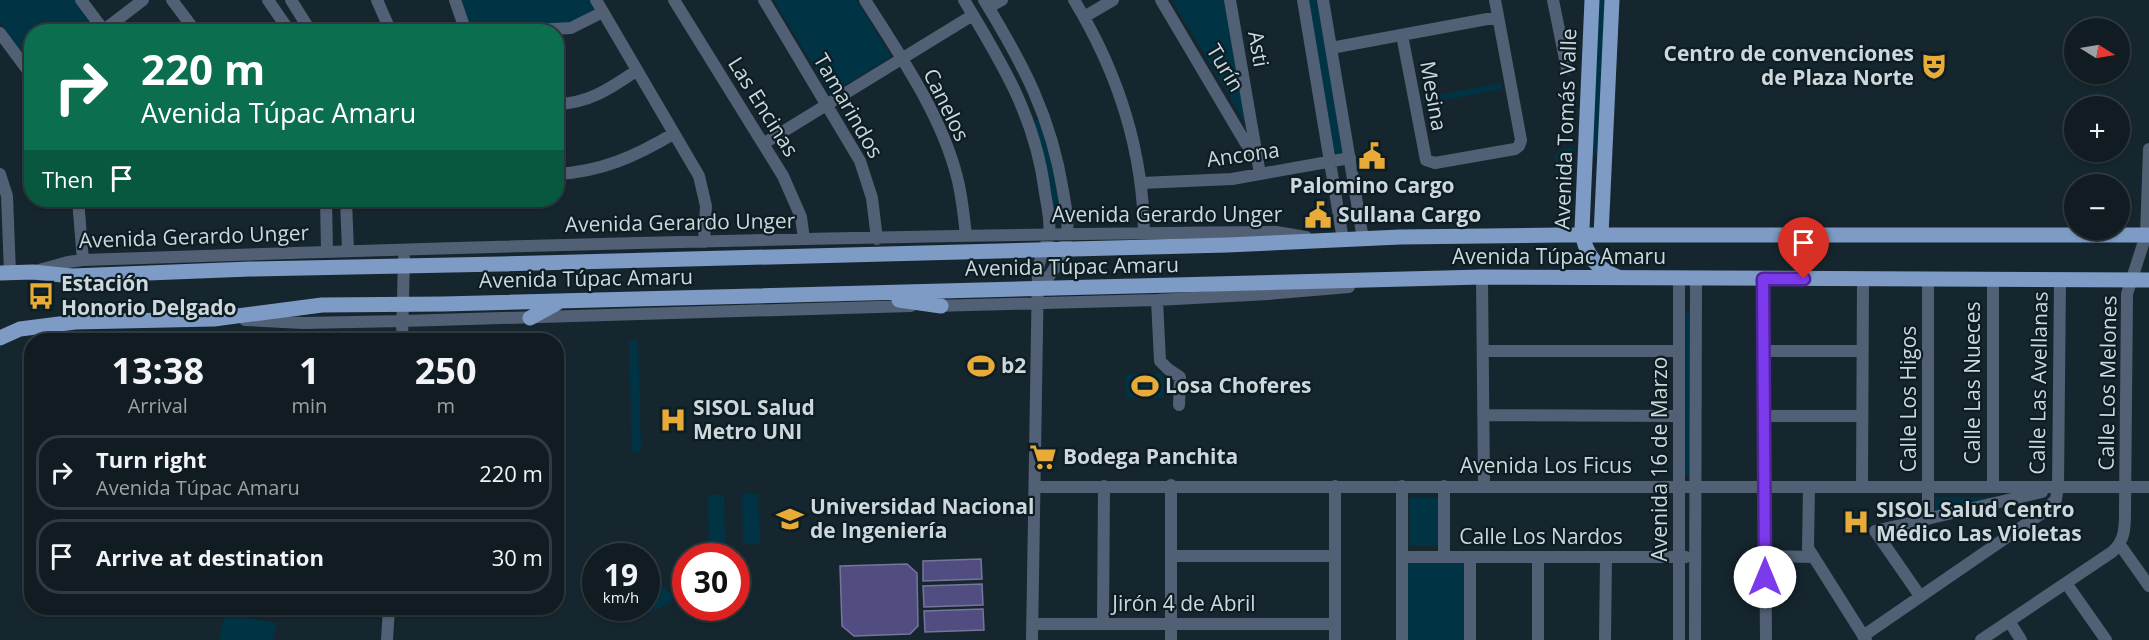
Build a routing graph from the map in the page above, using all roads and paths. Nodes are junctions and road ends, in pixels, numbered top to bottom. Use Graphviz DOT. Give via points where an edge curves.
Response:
graph roads {
  1 [pos="81,0"];
  2 [pos="143,0"];
  3 [pos="172,0"];
  4 [pos="268,0"];
  5 [pos="291,0"];
  6 [pos="377,0"];
  7 [pos="455,0"];
  8 [pos="596,0"];
  9 [pos="674,0"];
  10 [pos="764,0"];
  11 [pos="865,0"];
  12 [pos="964,0"];
  13 [pos="1002,0"];
  14 [pos="1074,0"];
  15 [pos="1113,0"];
  16 [pos="1161,0"];
  17 [pos="1230,0"];
  18 [pos="1303,0"];
  19 [pos="1323,0"];
  20 [pos="1494,0"];
  21 [pos="1553,0"];
  22 [pos="1592,0"];
  23 [pos="1612,0"];
  24 [pos="986,4"];
  25 [pos="603,12"];
  26 [pos="973,15"];
  27 [pos="1084,17"];
  28 [pos="1498,17"];
  29 [pos="100,24"];
  30 [pos="114,24"];
  31 [pos="190,24"];
  32 [pos="284,24"];
  33 [pos="306,24"];
  34 [pos="388,24"];
  35 [pos="463,24"];
  36 [pos="564,28"];
  37 [pos="0,33"];
  38 [pos="1402,34"];
  39 [pos="1331,48"];
  40 [pos="901,58"];
  41 [pos="24,65"];
  42 [pos="1567,69"];
  43 [pos="636,71"];
  44 [pos="564,103"];
  45 [pos="826,104"];
  46 [pos="1041,106"];
  47 [pos="1025,112"];
  48 [pos="674,134"];
  49 [pos="763,144"];
  50 [pos="2149,149"];
  51 [pos="1256,155"];
  52 [pos="1585,155"];
  53 [pos="1604,156"];
  54 [pos="1350,158"];
  55 [pos="1331,162"];
  56 [pos="564,173"];
  57 [pos="0,174"];
  58 [pos="1260,174"];
  59 [pos="1141,183"];
  60 [pos="79,207"];
  61 [pos="326,207"];
  62 [pos="346,207"];
  63 [pos="1144,233"];
  64 [pos="1049,234"];
  65 [pos="1067,234"];
  66 [pos="1582,235"];
  67 [pos="1601,235"];
  68 [pos="2147,235"];
  69 [pos="966,236"];
  70 [pos="804,239"];
  71 [pos="877,239"];
  72 [pos="1363,239"];
  73 [pos="1337,240"];
  74 [pos="704,242"];
  75 [pos="1063,249"];
  76 [pos="404,250"];
  77 [pos="1043,250"];
  78 [pos="348,251"];
  79 [pos="327,252"];
  80 [pos="83,261"];
  81 [pos="404,266"];
  82 [pos="32,272"];
  83 [pos="5,273"];
  84 [pos="1482,278"];
  85 [pos="1621,278"];
  86 [pos="1406,279"];
  87 [pos="1679,279"];
  88 [pos="1696,279"];
  89 [pos="1763,279"];
  90 [pos="1863,279"];
  91 [pos="1929,279"];
  92 [pos="1993,279"];
  93 [pos="2060,279"];
  94 [pos="2132,280"];
  95 [pos="2149,280"];
  96 [pos="854,293"];
  97 [pos="1038,296"];
  98 [pos="1157,300"];
  99 [pos="562,301"];
  100 [pos="403,304"];
  101 [pos="941,306"];
  102 [pos="214,318"];
  103 [pos="530,318"];
  104 [pos="403,321"];
  105 [pos="402,333"];
  106 [pos="0,338"];
  107 [pos="1483,351"];
  108 [pos="1679,351"];
  109 [pos="1763,351"];
  110 [pos="1862,351"];
  111 [pos="1179,405"];
  112 [pos="1483,415"];
  113 [pos="1679,416"];
  114 [pos="1764,416"];
  115 [pos="1862,416"];
  116 [pos="1172,485"];
  117 [pos="1104,486"];
  118 [pos="1335,486"];
  119 [pos="1402,486"];
  120 [pos="1444,486"];
  121 [pos="1484,486"];
  122 [pos="1679,486"];
  123 [pos="1696,486"];
  124 [pos="1764,486"];
  125 [pos="1809,486"];
  126 [pos="1035,487"];
  127 [pos="1862,487"];
  128 [pos="1928,487"];
  129 [pos="1993,487"];
  130 [pos="2058,487"];
  131 [pos="2125,487"];
  132 [pos="2149,487"];
  133 [pos="1928,519"];
  134 [pos="2120,545"];
  135 [pos="1171,556"];
  136 [pos="1335,556"];
  137 [pos="1765,556"];
  138 [pos="1402,557"];
  139 [pos="1444,557"];
  140 [pos="1470,557"];
  141 [pos="1538,557"];
  142 [pos="1606,557"];
  143 [pos="1679,557"];
  144 [pos="1695,557"];
  145 [pos="1814,557"];
  146 [pos="2066,583"];
  147 [pos="2149,586"];
  148 [pos="1920,596"];
  149 [pos="389,615"];
  150 [pos="2008,621"];
  151 [pos="1032,624"];
  152 [pos="1102,624"];
  153 [pos="1171,624"];
  154 [pos="1335,624"];
  155 [pos="1864,638"];
  156 [pos="387,640"];
  157 [pos="1032,640"];
  158 [pos="1171,640"];
  159 [pos="1335,640"];
  160 [pos="1402,640"];
  161 [pos="1470,640"];
  162 [pos="1538,640"];
  163 [pos="1605,640"];
  164 [pos="1679,640"];
  165 [pos="1695,640"];
  166 [pos="1766,640"];
  167 [pos="1981,640"];
  168 [pos="2021,640"];
  169 [pos="2106,640"];
  1 -- 29 [label="street"];
  2 -- 30 [label="street"];
  3 -- 31 [label="street"];
  4 -- 32 [label="street"];
  5 -- 33 [label="street"];
  6 -- 34 [label="street"];
  7 -- 35 [label="street"];
  8 -- 25 [label="street"];
  9 -- 49 [label="street, Las Encinas"];
  10 -- 45 [label="street, Tamarindos"];
  11 -- 40 [label="street, Canelos"];
  12 -- 26 [label="street"];
  13 -- 24 [label="street"];
  14 -- 27 [label="street"];
  15 -- 27 [label="street"];
  16 -- 51 [label="street, Turín"];
  17 -- 51 [label="street, Asti"];
  18 -- 55 [label="street"];
  19 -- 39 [label="street"];
  20 -- 28 [label="street"];
  21 -- 42 [label="street"];
  22 -- 52 [label="main road, Avenida Tomás Valle"];
  23 -- 53 [label="main road, Avenida Tomás Valle"];
  24 -- 46 [label="street" via="1017,55"];
  25 -- 36 [label="street"];
  25 -- 43 [label="street"];
  26 -- 40 [label="street"];
  26 -- 47 [label="street" via="1006,70"];
  27 -- 59 [label="street" via="1119,93"];
  28 -- 38 [label="street"];
  28 -- 38 [label="street, Mesina" via="1521,140 1515,149 1428,162"];
  37 -- 41 [label="street"];
  38 -- 39 [label="street"];
  39 -- 54 [label="street"];
  40 -- 45 [label="street"];
  40 -- 69 [label="street, Canelos" via="944,137 957,176"];
  43 -- 44 [label="street" via="593,97"];
  43 -- 48 [label="street"];
  45 -- 49 [label="street"];
  45 -- 71 [label="street, Tamarindos" via="863,167 874,206"];
  46 -- 47 [label="street"];
  46 -- 65 [label="street" via="1061,178"];
  47 -- 64 [label="street" via="1041,166"];
  48 -- 56 [label="street" via="608,166"];
  48 -- 74 [label="street" via="702,185 706,206"];
  49 -- 70 [label="street, Las Encinas" via="790,190"];
  50 -- 68 [label="street, Calle Los Melones"];
  51 -- 58 [label="street, Asti"];
  52 -- 53 [label="main road" via="1594,161"];
  52 -- 66 [label="main road, Avenida Tomás Valle"];
  53 -- 67 [label="main road, Avenida Tomás Valle"];
  54 -- 55 [label="street, Ancona"];
  54 -- 72 [label="street"];
  55 -- 58 [label="street, Ancona"];
  55 -- 73 [label="street"];
  57 -- 83 [label="street" via="7,196"];
  58 -- 59 [label="street, Ancona" via="1223,180"];
  59 -- 63 [label="street"];
  60 -- 80 [label="street"];
  61 -- 79 [label="street"];
  62 -- 78 [label="street"];
  63 -- 65 [label="street, Avenida Gerardo Unger"];
  63 -- 73 [label="street, Avenida Gerardo Unger" via="1276,232"];
  64 -- 65 [label="street, Avenida Gerardo Unger"];
  64 -- 69 [label="street, Avenida Gerardo Unger"];
  64 -- 77 [label="street"];
  65 -- 75 [label="street"];
  66 -- 67 [label="main road, Avenida Túpac Amaru"];
  66 -- 72 [label="main road, Avenida Túpac Amaru"];
  66 -- 85 [label="main road, Avenida Tomás Valle" via="1596,264"];
  67 -- 68 [label="main road, Avenida Túpac Amaru"];
  68 -- 94 [label="street, Calle Los Melones"];
  69 -- 71 [label="street, Avenida Gerardo Unger"];
  70 -- 71 [label="street, Avenida Gerardo Unger"];
  70 -- 74 [label="street, Avenida Gerardo Unger"];
  72 -- 73 [label="main road, Avenida Túpac Amaru"];
  73 -- 75 [label="main road, Avenida Túpac Amaru"];
  74 -- 76 [label="street, Avenida Gerardo Unger"];
  75 -- 77 [label="main road, Avenida Túpac Amaru"];
  75 -- 97 [label="street"];
  76 -- 78 [label="street, Avenida Gerardo Unger"];
  76 -- 81 [label="street"];
  77 -- 81 [label="main road, Avenida Túpac Amaru"];
  77 -- 97 [label="street"];
  78 -- 79 [label="street, Avenida Gerardo Unger"];
  79 -- 80 [label="street, Avenida Gerardo Unger"];
  80 -- 82 [label="street, Avenida Gerardo Unger"];
  81 -- 82 [label="main road, Avenida Túpac Amaru" via="72,276"];
  81 -- 100 [label="street"];
  82 -- 83 [label="main road, Avenida Túpac Amaru"];
  84 -- 85 [label="main road, Avenida Túpac Amaru"];
  84 -- 86 [label="main road, Avenida Túpac Amaru"];
  84 -- 107 [label="street"];
  85 -- 87 [label="main road, Avenida Túpac Amaru"];
  86 -- 97 [label="main road, Avenida Túpac Amaru"];
  86 -- 98 [label="street" via="1375,285"];
  87 -- 88 [label="main road, Avenida Túpac Amaru"];
  87 -- 108 [label="street, Avenida 16 de Marzo"];
  88 -- 89 [label="main road, Avenida Túpac Amaru"];
  88 -- 123 [label="street, Avenida 16 de Marzo"];
  89 -- 90 [label="main road, Avenida Túpac Amaru"];
  89 -- 109 [label="street"];
  90 -- 91 [label="main road, Avenida Túpac Amaru"];
  90 -- 110 [label="street"];
  91 -- 92 [label="main road, Avenida Túpac Amaru"];
  91 -- 128 [label="street, Calle Los Higos"];
  92 -- 93 [label="main road, Avenida Túpac Amaru"];
  92 -- 129 [label="street, Calle Las Nueces"];
  93 -- 94 [label="main road, Avenida Túpac Amaru"];
  93 -- 130 [label="street, Calle Las Avellanas"];
  94 -- 95 [label="main road, Avenida Túpac Amaru"];
  94 -- 131 [label="street, Calle Los Melones" via="2127,294"];
  96 -- 97 [label="main road, Avenida Túpac Amaru"];
  96 -- 99 [label="main road, Avenida Túpac Amaru"];
  96 -- 101 [label="main road"];
  97 -- 98 [label="street"];
  97 -- 101 [label="street"];
  97 -- 126 [label="street"];
  98 -- 111 [label="street" via="1159,358 1180,377"];
  99 -- 100 [label="main road, Avenida Túpac Amaru"];
  99 -- 103 [label="main road"];
  100 -- 102 [label="main road, Avenida Túpac Amaru" via="322,305"];
  100 -- 104 [label="street"];
  101 -- 103 [label="street"];
  102 -- 104 [label="street"];
  102 -- 106 [label="main road, Avenida Túpac Amaru" via="75,322 20,329"];
  103 -- 104 [label="street"];
  104 -- 105 [label="street"];
  107 -- 108 [label="street"];
  107 -- 112 [label="street"];
  108 -- 113 [label="street, Avenida 16 de Marzo"];
  109 -- 110 [label="street"];
  109 -- 114 [label="street"];
  110 -- 115 [label="street"];
  112 -- 113 [label="street"];
  112 -- 121 [label="street"];
  113 -- 122 [label="street, Avenida 16 de Marzo"];
  114 -- 115 [label="street"];
  114 -- 124 [label="street"];
  115 -- 127 [label="street"];
  116 -- 117 [label="street, Avenida Los Ficus"];
  116 -- 118 [label="street, Avenida Los Ficus"];
  116 -- 135 [label="street"];
  117 -- 126 [label="street, Avenida Los Ficus"];
  117 -- 152 [label="street"];
  118 -- 119 [label="street, Avenida Los Ficus"];
  118 -- 136 [label="street"];
  119 -- 120 [label="street, Avenida Los Ficus"];
  119 -- 138 [label="street"];
  120 -- 121 [label="street, Avenida Los Ficus"];
  120 -- 139 [label="street"];
  121 -- 122 [label="street, Avenida Los Ficus"];
  122 -- 123 [label="street, Avenida Los Ficus"];
  122 -- 143 [label="street, Avenida 16 de Marzo"];
  123 -- 124 [label="street, Avenida Los Ficus"];
  123 -- 144 [label="street, Avenida 16 de Marzo"];
  124 -- 125 [label="street, Avenida Los Ficus"];
  124 -- 137 [label="street"];
  125 -- 127 [label="street, Avenida Los Ficus"];
  125 -- 145 [label="street" via="1808,548"];
  126 -- 151 [label="street"];
  127 -- 128 [label="street, Avenida Los Ficus"];
  128 -- 129 [label="street, Avenida Los Ficus"];
  128 -- 133 [label="street, Calle Los Higos"];
  129 -- 130 [label="street, Avenida Los Ficus"];
  130 -- 131 [label="street, Avenida Los Ficus"];
  130 -- 133 [label="street, Avenida Los Ficus"];
  130 -- 148 [label="street" via="2056,499 2045,511"];
  131 -- 132 [label="street, Avenida Los Ficus"];
  131 -- 134 [label="street, Calle Los Melones" via="2125,529"];
  133 -- 148 [label="street, Avenida Los Ficus" via="1875,531"];
  134 -- 146 [label="street"];
  134 -- 147 [label="street"];
  135 -- 136 [label="street"];
  135 -- 153 [label="street"];
  136 -- 154 [label="street"];
  137 -- 145 [label="street"];
  137 -- 166 [label="street"];
  138 -- 139 [label="street, Calle Los Nardos"];
  138 -- 160 [label="street"];
  139 -- 140 [label="street, Calle Los Nardos"];
  140 -- 141 [label="street, Calle Los Nardos"];
  140 -- 161 [label="street"];
  141 -- 142 [label="street, Calle Los Nardos"];
  141 -- 162 [label="street"];
  142 -- 143 [label="street, Calle Los Nardos"];
  142 -- 163 [label="street"];
  143 -- 144 [label="street, Calle Los Nardos"];
  143 -- 164 [label="street, Avenida 16 de Marzo"];
  144 -- 165 [label="street, Avenida 16 de Marzo"];
  145 -- 155 [label="street"];
  146 -- 150 [label="street"];
  146 -- 169 [label="street"];
  148 -- 155 [label="street"];
  149 -- 156 [label="street"];
  150 -- 167 [label="street"];
  150 -- 168 [label="street"];
  151 -- 152 [label="street, Jirón 4 de Abril"];
  151 -- 157 [label="street"];
  152 -- 153 [label="street, Jirón 4 de Abril"];
  153 -- 154 [label="street, Jirón 4 de Abril"];
  153 -- 158 [label="street"];
  154 -- 159 [label="street"];
}
